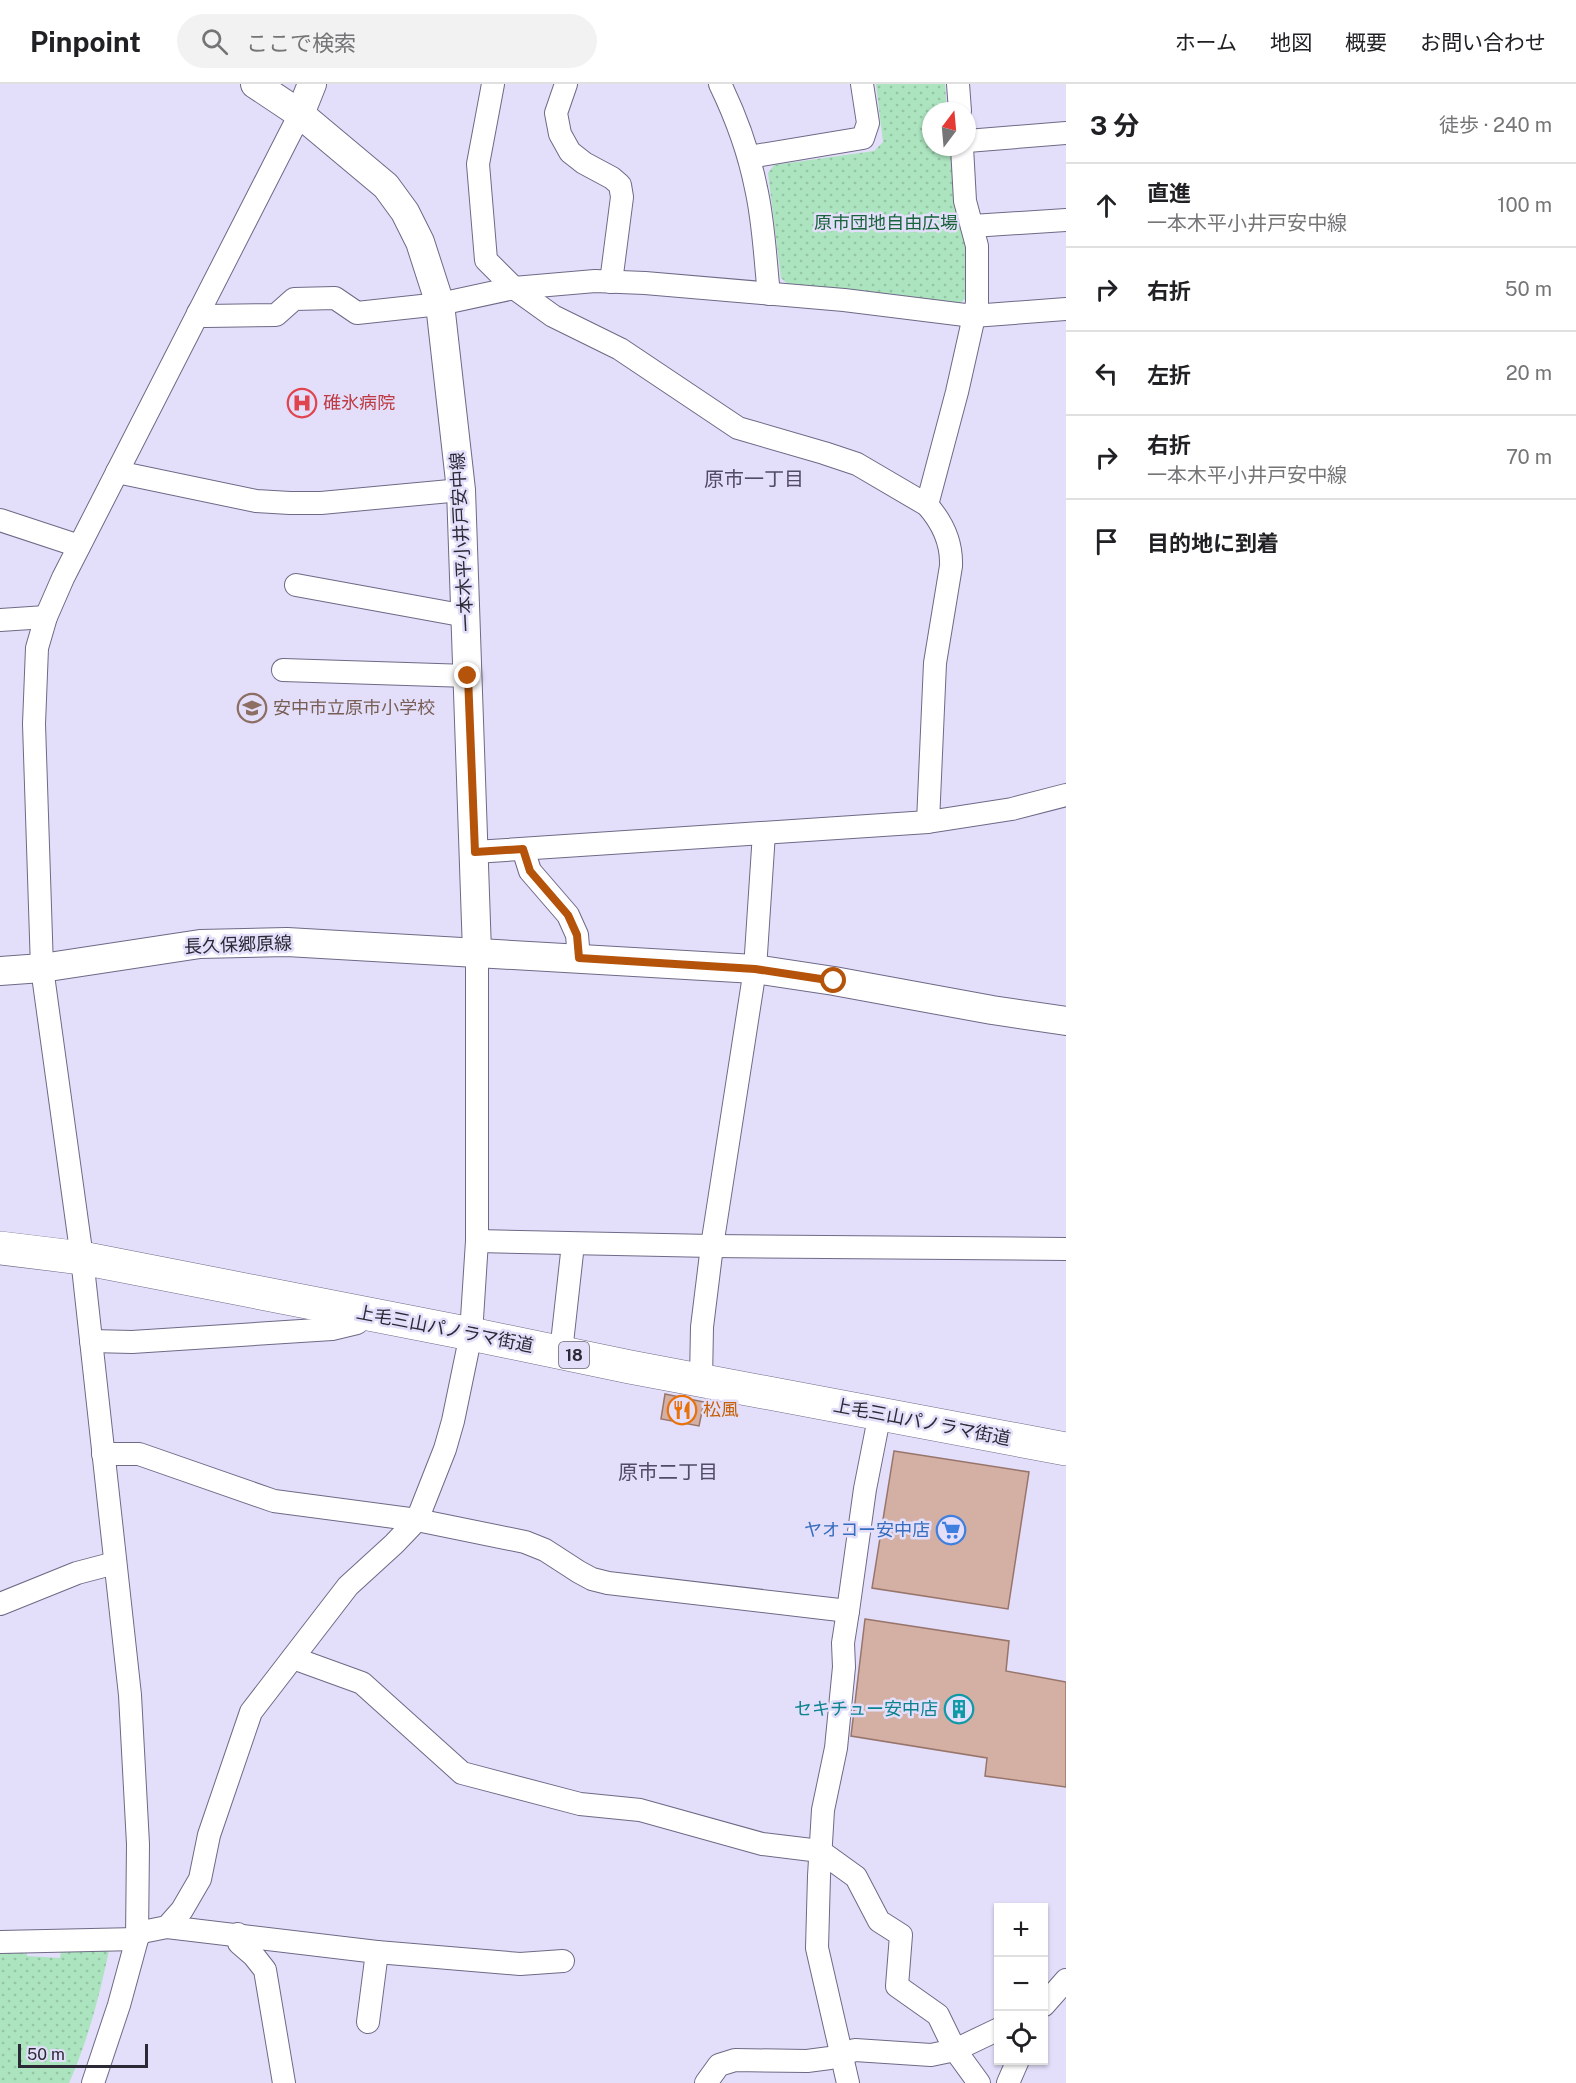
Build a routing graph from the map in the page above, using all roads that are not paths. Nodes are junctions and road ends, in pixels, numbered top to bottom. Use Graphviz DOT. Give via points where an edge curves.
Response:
graph roads {
  1 [pos="255,84"];
  2 [pos="312,84"];
  3 [pos="493,84"];
  4 [pos="566,84"];
  5 [pos="720,84"];
  6 [pos="862,84"];
  7 [pos="958,84"];
  8 [pos="959,102"];
  9 [pos="300,114"];
  10 [pos="1066,133"];
  11 [pos="976,140"];
  12 [pos="962,156"];
  13 [pos="749,157"];
  14 [pos="1066,220"];
  15 [pos="972,226"];
  16 [pos="611,282"];
  17 [pos="514,288"];
  18 [pos="769,294"];
  19 [pos="440,304"];
  20 [pos="1066,309"];
  21 [pos="198,313"];
  22 [pos="973,316"];
  23 [pos="117,472"];
  24 [pos="461,490"];
  25 [pos="927,505"];
  26 [pos="0,520"];
  27 [pos="79,546"];
  28 [pos="296,585"];
  29 [pos="466,616"];
  30 [pos="46,617"];
  31 [pos="0,621"];
  32 [pos="283,670"];
  33 [pos="468,676"];
  34 [pos="1066,795"];
  35 [pos="928,822"];
  36 [pos="764,833"];
  37 [pos="523,849"];
  38 [pos="475,852"];
  39 [pos="477,952"];
  40 [pos="579,958"];
  41 [pos="42,968"];
  42 [pos="755,969"];
  43 [pos="0,971"];
  44 [pos="1066,1021"];
  45 [pos="477,1241"];
  46 [pos="573,1244"];
  47 [pos="712,1246"];
  48 [pos="0,1248"];
  49 [pos="1066,1249"];
  50 [pos="82,1258"];
  51 [pos="358,1312"];
  52 [pos="471,1334"];
  53 [pos="91,1341"];
  54 [pos="561,1352"];
  55 [pos="701,1380"];
  56 [pos="880,1413"];
  57 [pos="1066,1449"];
  58 [pos="103,1454"];
  59 [pos="417,1520"];
  60 [pos="115,1563"];
  61 [pos="0,1604"];
  62 [pos="848,1611"];
  63 [pos="293,1658"];
  64 [pos="820,1851"];
  65 [pos="167,1927"];
  66 [pos="238,1934"];
  67 [pos="137,1936"];
  68 [pos="0,1942"];
  69 [pos="378,1952"];
  70 [pos="563,1961"];
  71 [pos="1066,1980"];
  72 [pos="1048,2000"];
  73 [pos="368,2022"];
  74 [pos="994,2032"];
  75 [pos="955,2050"];
  76 [pos="841,2054"];
  77 [pos="1016,2065"];
  78 [pos="93,2083"];
  79 [pos="284,2083"];
  80 [pos="706,2083"];
  81 [pos="848,2083"];
  82 [pos="979,2083"];
  83 [pos="1008,2083"];
  1 -- 9 [label="main road, 一本木平小井戸安中線"];
  2 -- 9 [label="main road"];
  3 -- 17 [label="street" via="478,164 486,260"];
  4 -- 16 [label="street" via="556,113 560,134 570,152 620,185 622,197"];
  5 -- 13 [label="street"];
  6 -- 13 [label="street" via="868,123 863,138"];
  7 -- 8 [label="street"];
  9 -- 19 [label="main road, 一本木平小井戸安中線" via="359,161 399,203 420,242"];
  9 -- 21 [label="street"];
  10 -- 11 [label="street"];
  12 -- 15 [label="street" via="965,201"];
  13 -- 18 [label="street" via="757,190"];
  14 -- 15 [label="street"];
  15 -- 22 [label="street" via="977,246 977,303"];
  16 -- 17 [label="street"];
  16 -- 18 [label="street"];
  17 -- 19 [label="street"];
  17 -- 25 [label="street" via="553,316 620,349 738,428 857,464"];
  18 -- 22 [label="street"];
  19 -- 21 [label="street" via="357,313 335,298 294,299 276,315"];
  19 -- 24 [label="main road, 一本木平小井戸安中線"];
  20 -- 22 [label="street"];
  21 -- 23 [label="street"];
  22 -- 25 [label="street"];
  23 -- 24 [label="street" via="256,501 321,503"];
  23 -- 27 [label="street"];
  24 -- 29 [label="main road, 一本木平小井戸安中線"];
  25 -- 35 [label="street" via="952,550 935,663"];
  26 -- 27 [label="street"];
  27 -- 30 [label="street"];
  28 -- 29 [label="street"];
  29 -- 33 [label="main road, 一本木平小井戸安中線"];
  30 -- 31 [label="street"];
  30 -- 41 [label="street" via="37,648 34,724"];
  32 -- 33 [label="street"];
  33 -- 38 [label="main road, 一本木平小井戸安中線"];
  34 -- 35 [label="street" via="1012,809"];
  35 -- 36 [label="street"];
  36 -- 37 [label="street"];
  36 -- 42 [label="street"];
  37 -- 38 [label="street"];
  37 -- 40 [label="street" via="530,871 568,915 577,935"];
  38 -- 39 [label="main road, 一本木平小井戸安中線"];
  39 -- 40 [label="main road"];
  39 -- 41 [label="main road, 長久保郷原線" via="287,942 200,944"];
  39 -- 45 [label="street"];
  40 -- 42 [label="main road"];
  41 -- 43 [label="main road, 長久保郷原線"];
  41 -- 50 [label="street"];
  42 -- 44 [label="main road"];
  42 -- 47 [label="street"];
  45 -- 46 [label="street"];
  45 -- 52 [label="street"];
  46 -- 47 [label="street"];
  46 -- 54 [label="street"];
  47 -- 49 [label="street"];
  47 -- 55 [label="street" via="702,1326"];
  48 -- 50 [label="highway, 上毛三山パノラマ街道 / 18"];
  50 -- 51 [label="highway, 上毛三山パノラマ街道 / 18"];
  50 -- 53 [label="street"];
  51 -- 52 [label="highway, 上毛三山パノラマ街道 / 18"];
  51 -- 53 [label="street" via="357,1323 332,1329 132,1342"];
  52 -- 54 [label="highway, 上毛三山パノラマ街道 / 18"];
  52 -- 59 [label="street" via="448,1440"];
  53 -- 58 [label="street"];
  54 -- 55 [label="highway, 上毛三山パノラマ街道 / 18"];
  55 -- 56 [label="highway, 上毛三山パノラマ街道 / 18"];
  56 -- 57 [label="highway, 上毛三山パノラマ街道 / 18"];
  56 -- 62 [label="street"];
  58 -- 59 [label="street" via="139,1454 274,1502"];
  58 -- 60 [label="street"];
  59 -- 62 [label="street" via="525,1542 608,1583"];
  59 -- 63 [label="street" via="348,1586"];
  60 -- 61 [label="street" via="77,1573"];
  60 -- 67 [label="street" via="136,1787"];
  62 -- 64 [label="street" via="836,1748 823,1810"];
  63 -- 64 [label="street" via="362,1683 462,1773 580,1804 640,1810 762,1844"];
  63 -- 65 [label="street" via="251,1712 209,1835 200,1879"];
  64 -- 75 [label="street" via="856,1877 879,1921 901,1935 897,1986 938,2015"];
  64 -- 76 [label="street" via="817,1948"];
  65 -- 66 [label="street"];
  65 -- 67 [label="street"];
  66 -- 69 [label="street"];
  66 -- 79 [label="street" via="239,1943 265,1970"];
  67 -- 68 [label="street"];
  67 -- 78 [label="street"];
  69 -- 70 [label="street" via="520,1964"];
  69 -- 73 [label="street"];
  71 -- 72 [label="street"];
  74 -- 75 [label="street"];
  75 -- 76 [label="street" via="931,2055 855,2050"];
  75 -- 82 [label="street"];
  76 -- 80 [label="street" via="807,2061 735,2060 719,2065"];
  76 -- 81 [label="street"];
  77 -- 83 [label="street"];
}
